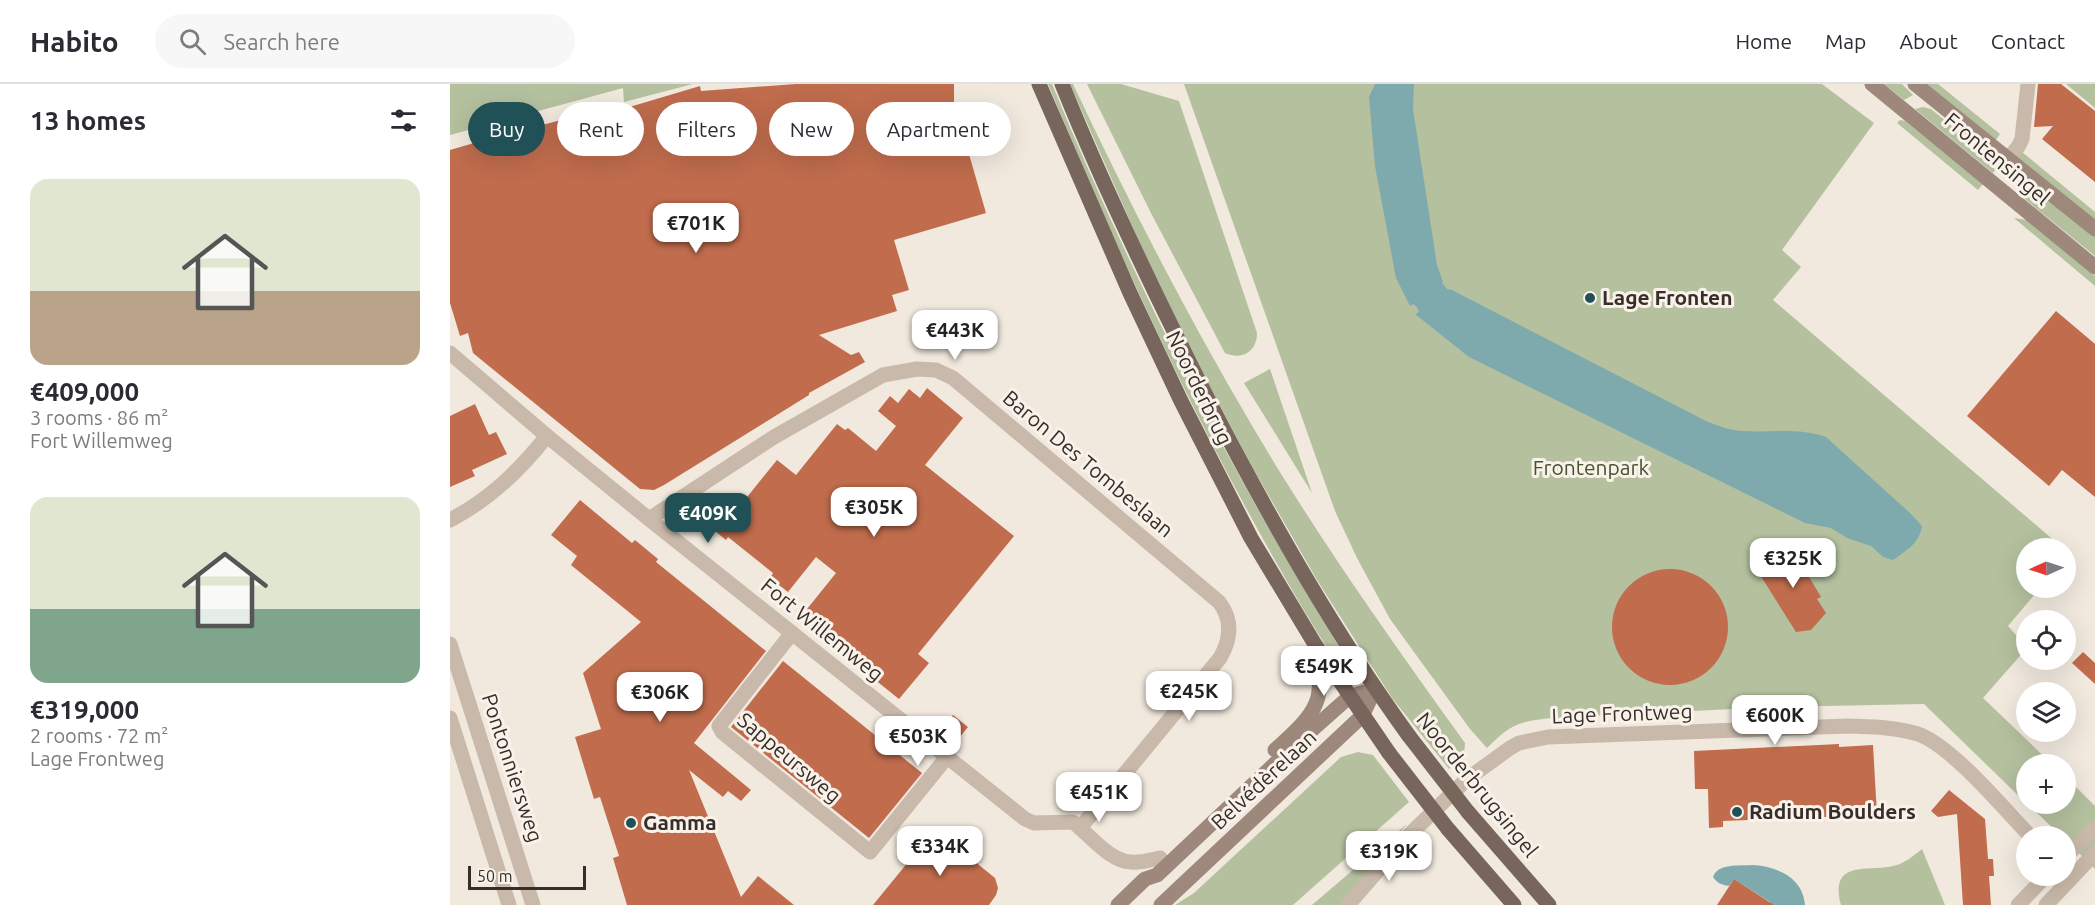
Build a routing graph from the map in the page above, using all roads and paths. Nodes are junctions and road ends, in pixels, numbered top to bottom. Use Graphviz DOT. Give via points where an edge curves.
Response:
graph roads {
  1 [pos="1039,84"];
  2 [pos="1062,84"];
  3 [pos="1872,84"];
  4 [pos="1915,84"];
  5 [pos="2028,84"];
  6 [pos="2008,159"];
  7 [pos="2095,229"];
  8 [pos="2095,267"];
  9 [pos="450,353"];
  10 [pos="547,436"];
  11 [pos="650,519"];
  12 [pos="450,520"];
  13 [pos="792,633"];
  14 [pos="450,644"];
  15 [pos="1316,646"];
  16 [pos="1375,689"];
  17 [pos="1349,697"];
  18 [pos="1362,716"];
  19 [pos="450,718"];
  20 [pos="947,757"];
  21 [pos="2020,826"];
  22 [pos="1080,828"];
  23 [pos="2095,828"];
  24 [pos="2076,846"];
  25 [pos="2091,857"];
  26 [pos="1160,858"];
  27 [pos="2076,869"];
  28 [pos="1146,879"];
  29 [pos="2036,886"];
  30 [pos="2060,886"];
  31 [pos="509,905"];
  32 [pos="533,905"];
  33 [pos="1118,905"];
  34 [pos="1161,905"];
  35 [pos="1348,905"];
  36 [pos="1514,905"];
  37 [pos="1549,905"];
  38 [pos="2018,905"];
  39 [pos="2046,905"];
  1 -- 15 [label="main road, Noorderbrug" via="1104,238 1181,401 1251,538"];
  2 -- 16 [label="main road, Noorderbrug" via="1142,266 1235,451"];
  3 -- 8 [label="main road, Frontensingel"];
  4 -- 6 [label="main road, Frontensingel"];
  5 -- 6 [label="street" via="2022,139"];
  6 -- 7 [label="main road, Frontensingel"];
  9 -- 10 [label="street, Fort Willemweg"];
  10 -- 11 [label="street, Fort Willemweg"];
  10 -- 12 [label="street" via="495,492"];
  11 -- 13 [label="street, Fort Willemweg"];
  11 -- 22 [label="street, Baron Des Tombeslaan" via="774,437 883,375 917,369 936,370 953,378 1219,602 1228,618 1228,640 1220,658"];
  13 -- 20 [label="street, Fort Willemweg"];
  13 -- 20 [label="street, Sappeursweg" via="719,726 870,852"];
  14 -- 32 [label="street, Pontonniersweg"];
  15 -- 17 [label="main road, Noorderbrug"];
  15 -- 26 [label="main road" via="1318,695 1313,710"];
  16 -- 17 [label="main road, Belvédèrelaan"];
  16 -- 18 [label="main road, Belvédèrelaan"];
  16 -- 37 [label="main road, Noorderbrugsingel, bridge" via="1468,812"];
  17 -- 18 [label="main road"];
  17 -- 28 [label="main road, Belvédèrelaan" via="1157,874"];
  18 -- 34 [label="main road, Belvédèrelaan"];
  18 -- 36 [label="main road, bridge" via="1448,829"];
  19 -- 31 [label="street, Pontonniersweg"];
  20 -- 22 [label="street, Fort Willemweg" via="1025,819 1034,823 1069,822"];
  21 -- 35 [label="street, Lage Frontweg" via="1960,763 1918,734 1893,729 1848,726 1548,737 1519,743 1466,780 1405,839"];
  22 -- 26 [label="street, Fort Willemweg" via="1123,861"];
  23 -- 24 [label="street"];
  25 -- 27 [label="street"];
  26 -- 28 [label="main road"];
  28 -- 33 [label="main road, Belvédèrelaan"];
  29 -- 38 [label="street"];
  30 -- 39 [label="street"];
}
